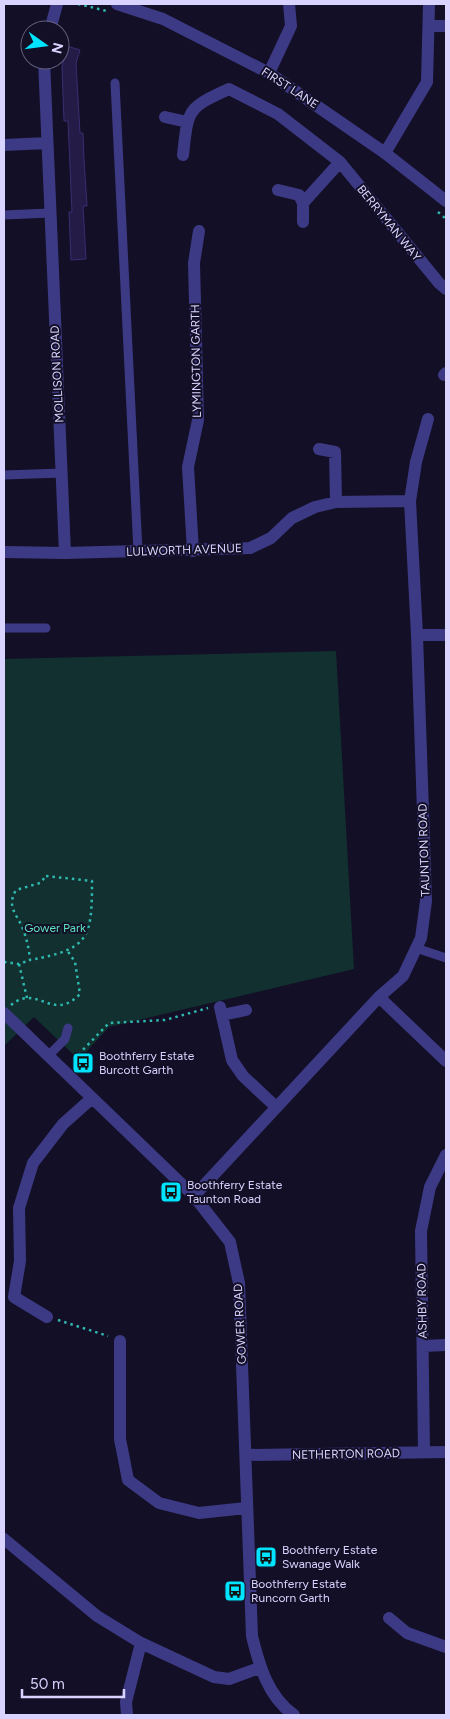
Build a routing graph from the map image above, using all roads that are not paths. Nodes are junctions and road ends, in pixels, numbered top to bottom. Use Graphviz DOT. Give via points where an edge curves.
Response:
graph roads {
  1 [pos="57,4"];
  2 [pos="117,4"];
  3 [pos="289,4"];
  4 [pos="429,4"];
  5 [pos="53,20"];
  6 [pos="430,26"];
  7 [pos="446,26"];
  8 [pos="44,70"];
  9 [pos="270,72"];
  10 [pos="116,83"];
  11 [pos="165,117"];
  12 [pos="187,122"];
  13 [pos="47,138"];
  14 [pos="4,145"];
  15 [pos="385,153"];
  16 [pos="183,155"];
  17 [pos="340,162"];
  18 [pos="278,190"];
  19 [pos="446,200"];
  20 [pos="303,203"];
  21 [pos="50,213"];
  22 [pos="4,215"];
  23 [pos="303,222"];
  24 [pos="199,231"];
  25 [pos="444,282"];
  26 [pos="428,419"];
  27 [pos="319,449"];
  28 [pos="62,473"];
  29 [pos="4,475"];
  30 [pos="410,501"];
  31 [pos="336,502"];
  32 [pos="193,551"];
  33 [pos="4,552"];
  34 [pos="138,552"];
  35 [pos="65,553"];
  36 [pos="4,628"];
  37 [pos="46,628"];
  38 [pos="417,635"];
  39 [pos="446,635"];
  40 [pos="416,948"];
  41 [pos="446,958"];
  42 [pos="379,997"];
  43 [pos="6,1010"];
  44 [pos="246,1010"];
  45 [pos="68,1028"];
  46 [pos="48,1056"];
  47 [pos="446,1061"];
  48 [pos="91,1099"];
  49 [pos="276,1107"];
  50 [pos="446,1155"];
  51 [pos="194,1196"];
  52 [pos="47,1317"];
  53 [pos="120,1340"];
  54 [pos="446,1345"];
  55 [pos="423,1346"];
  56 [pos="424,1452"];
  57 [pos="446,1452"];
  58 [pos="246,1455"];
  59 [pos="246,1508"];
  60 [pos="4,1539"];
  61 [pos="389,1618"];
  62 [pos="140,1643"];
  63 [pos="446,1647"];
  64 [pos="259,1668"];
  65 [pos="127,1715"];
  66 [pos="294,1715"];
  1 -- 5 [label="street"];
  2 -- 9 [label="street, FIRST LANE" via="163,19"];
  3 -- 9 [label="street" via="292,26"];
  4 -- 6 [label="street"];
  6 -- 7 [label="street"];
  6 -- 15 [label="street" via="427,82"];
  8 -- 13 [label="street, MOLLISON ROAD"];
  9 -- 15 [label="street, FIRST LANE"];
  10 -- 34 [label="lane"];
  11 -- 12 [label="street"];
  12 -- 16 [label="street, BERRYMAN WAY"];
  12 -- 17 [label="street, BERRYMAN WAY" via="198,103 229,90 278,114"];
  13 -- 14 [label="street"];
  13 -- 21 [label="street, MOLLISON ROAD"];
  15 -- 19 [label="street, FIRST LANE"];
  17 -- 20 [label="street"];
  17 -- 25 [label="street, BERRYMAN WAY"];
  18 -- 20 [label="street" via="299,195"];
  20 -- 23 [label="street"];
  21 -- 22 [label="lane"];
  21 -- 28 [label="street, MOLLISON ROAD"];
  24 -- 32 [label="street, LYMINGTON GARTH" via="194,263 198,420 188,467"];
  26 -- 30 [label="street, TAUNTON ROAD" via="416,462"];
  27 -- 31 [label="street" via="335,452"];
  28 -- 29 [label="lane"];
  28 -- 35 [label="street, MOLLISON ROAD"];
  30 -- 31 [label="street, LULWORTH AVENUE"];
  30 -- 38 [label="street, TAUNTON ROAD"];
  31 -- 32 [label="street, LULWORTH AVENUE" via="292,518 271,538 250,548"];
  32 -- 34 [label="street, LULWORTH AVENUE"];
  33 -- 35 [label="street"];
  34 -- 35 [label="street, LULWORTH AVENUE"];
  36 -- 37 [label="lane"];
  38 -- 39 [label="street"];
  38 -- 40 [label="street, TAUNTON ROAD" via="426,901 421,938"];
  40 -- 41 [label="lane"];
  40 -- 42 [label="street, TAUNTON ROAD" via="403,976"];
  42 -- 47 [label="street"];
  42 -- 49 [label="street, TAUNTON ROAD"];
  43 -- 46 [label="street, GOWER ROAD"];
  44 -- 49 [label="street" via="221,1011 232,1060 243,1076"];
  45 -- 46 [label="lane" via="65,1039"];
  46 -- 48 [label="street, GOWER ROAD"];
  48 -- 51 [label="street, GOWER ROAD"];
  48 -- 52 [label="street" via="62,1124 33,1163 19,1208 20,1261 14,1297"];
  49 -- 51 [label="street, TAUNTON ROAD"];
  50 -- 55 [label="street, ASHBY ROAD" via="430,1187 422,1232"];
  51 -- 58 [label="street, GOWER ROAD" via="230,1242 239,1284"];
  53 -- 59 [label="street" via="120,1439 128,1480 159,1503 199,1513"];
  54 -- 55 [label="street"];
  55 -- 56 [label="street, ASHBY ROAD"];
  56 -- 57 [label="street, NETHERTON ROAD"];
  56 -- 58 [label="street, NETHERTON ROAD"];
  58 -- 59 [label="street, GOWER ROAD"];
  59 -- 64 [label="street, GOWER ROAD" via="252,1636"];
  60 -- 62 [label="street" via="97,1616"];
  61 -- 63 [label="street" via="407,1632"];
  62 -- 64 [label="street" via="214,1677 229,1679"];
  62 -- 65 [label="street" via="126,1702"];
  64 -- 66 [label="street, GOWER ROAD" via="272,1691"];
}
